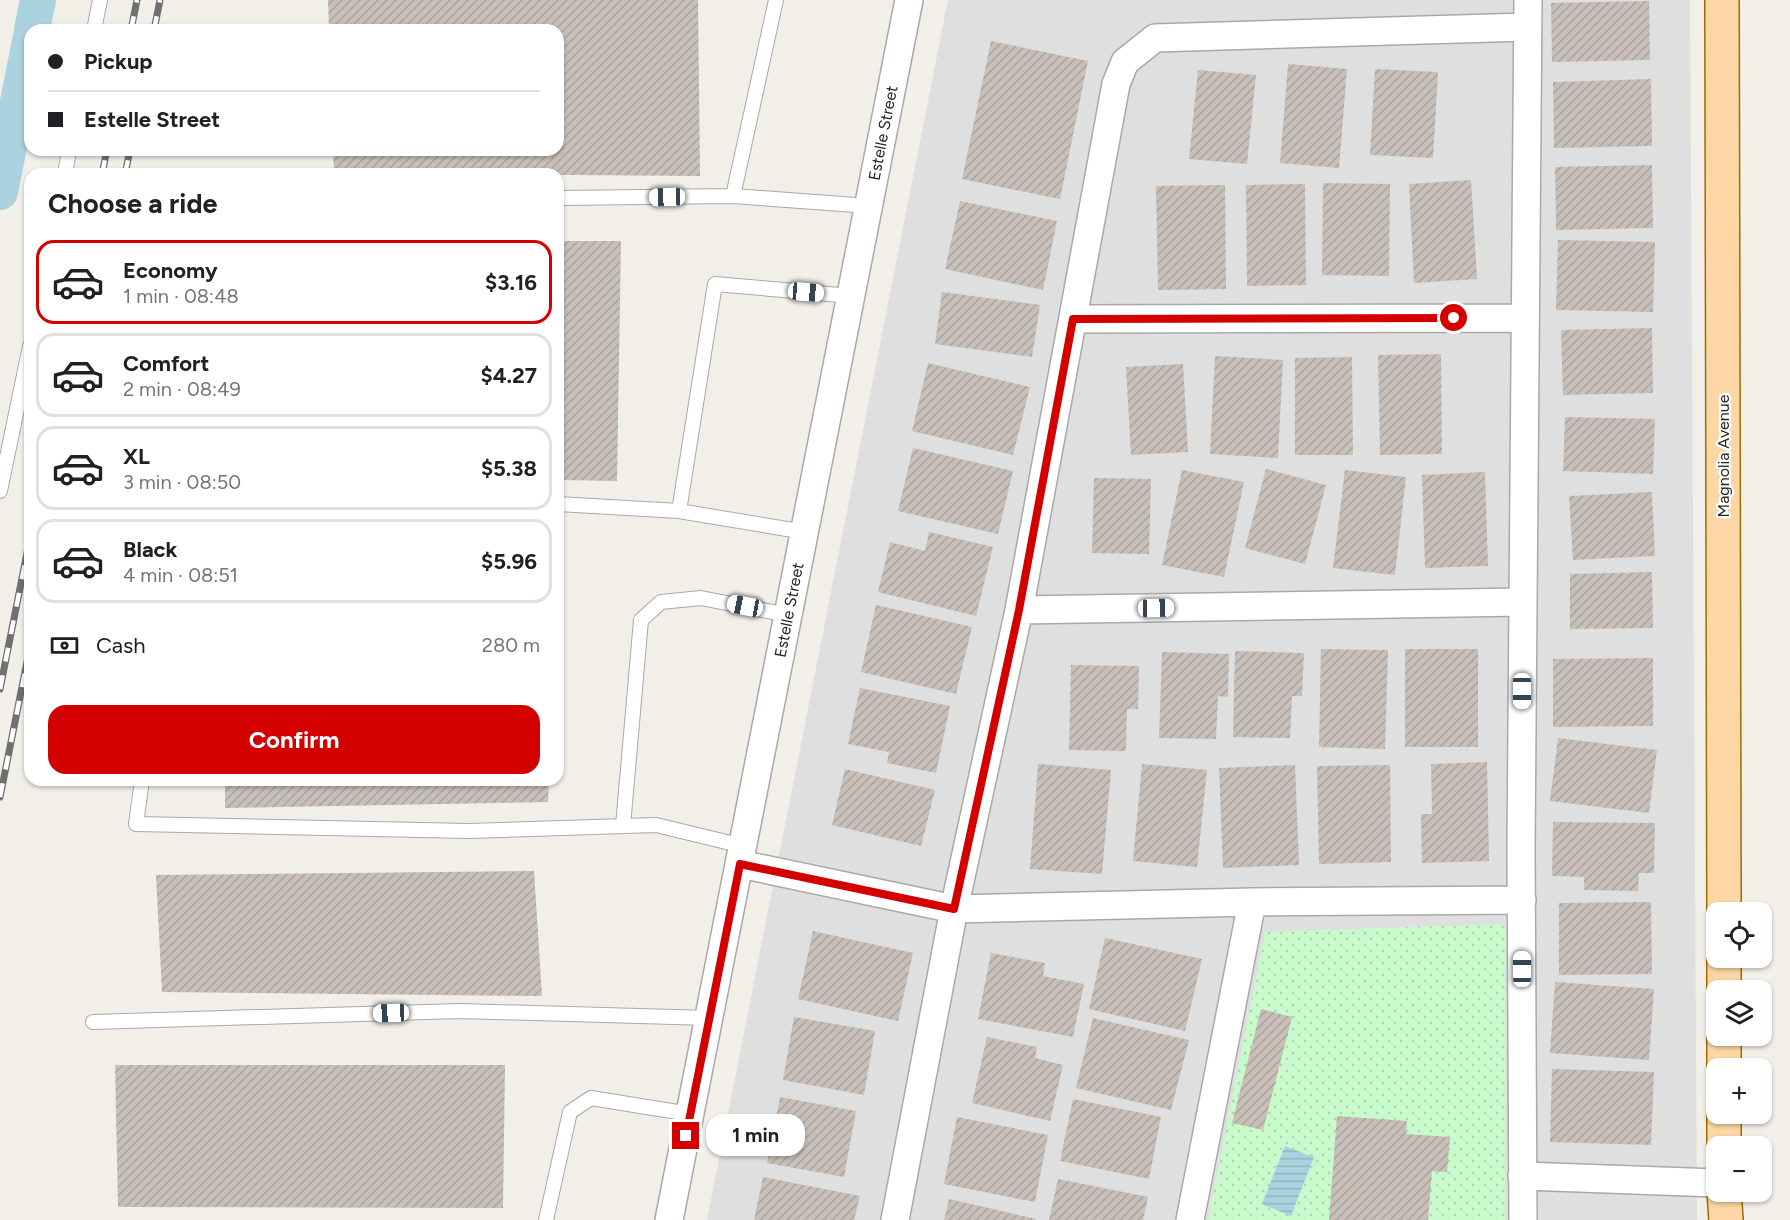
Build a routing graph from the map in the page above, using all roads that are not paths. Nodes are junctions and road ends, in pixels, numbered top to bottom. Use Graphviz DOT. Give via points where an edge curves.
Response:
graph roads {
  1 [pos="100,0"];
  2 [pos="777,0"];
  3 [pos="909,0"];
  4 [pos="1528,0"];
  5 [pos="1722,0"];
  6 [pos="95,24"];
  7 [pos="1527,27"];
  8 [pos="733,196"];
  9 [pos="564,198"];
  10 [pos="869,206"];
  11 [pos="851,296"];
  12 [pos="1526,318"];
  13 [pos="1073,319"];
  14 [pos="24,375"];
  15 [pos="0,491"];
  16 [pos="564,504"];
  17 [pos="679,511"];
  18 [pos="805,532"];
  19 [pos="1523,602"];
  20 [pos="1019,610"];
  21 [pos="788,615"];
  22 [pos="141,786"];
  23 [pos="622,826"];
  24 [pos="741,855"];
  25 [pos="1522,900"];
  26 [pos="1252,902"];
  27 [pos="1724,902"];
  28 [pos="954,909"];
  29 [pos="709,1018"];
  30 [pos="93,1022"];
  31 [pos="690,1114"];
  32 [pos="1522,1176"];
  33 [pos="1706,1183"];
  34 [pos="1725,1202"];
  35 [pos="546,1220"];
  36 [pos="669,1220"];
  37 [pos="895,1220"];
  38 [pos="1190,1220"];
  39 [pos="1523,1220"];
  40 [pos="1726,1220"];
  1 -- 6 [label="lane"];
  2 -- 8 [label="lane"];
  3 -- 10 [label="street, Estelle Street"];
  4 -- 7 [label="street"];
  5 -- 27 [label="main road, Magnolia Avenue"];
  7 -- 12 [label="street"];
  7 -- 13 [label="street" via="1155,38 1125,62 1116,84"];
  8 -- 9 [label="lane"];
  8 -- 10 [label="lane"];
  10 -- 11 [label="street, Estelle Street"];
  11 -- 17 [label="lane" via="715,284"];
  11 -- 18 [label="street, Estelle Street"];
  12 -- 13 [label="street"];
  12 -- 19 [label="street"];
  13 -- 20 [label="street"];
  14 -- 15 [label="lane"];
  16 -- 17 [label="lane"];
  17 -- 18 [label="lane"];
  18 -- 21 [label="street, Estelle Street"];
  19 -- 20 [label="street"];
  19 -- 25 [label="street"];
  20 -- 28 [label="street"];
  21 -- 23 [label="lane" via="701,598 661,602 641,620"];
  21 -- 24 [label="street, Estelle Street"];
  22 -- 23 [label="lane" via="136,824 470,831"];
  23 -- 24 [label="lane" via="656,825"];
  24 -- 28 [label="street"];
  24 -- 29 [label="street, Estelle Street"];
  25 -- 26 [label="street"];
  25 -- 32 [label="street"];
  26 -- 28 [label="street"];
  26 -- 38 [label="street"];
  28 -- 37 [label="street"];
  29 -- 30 [label="lane" via="460,1011"];
  29 -- 31 [label="street, Estelle Street"];
  31 -- 35 [label="lane" via="591,1098 570,1112"];
  31 -- 36 [label="street, Estelle Street"];
  32 -- 33 [label="street"];
  32 -- 39 [label="street"];
  34 -- 40 [label="main road"];
}
